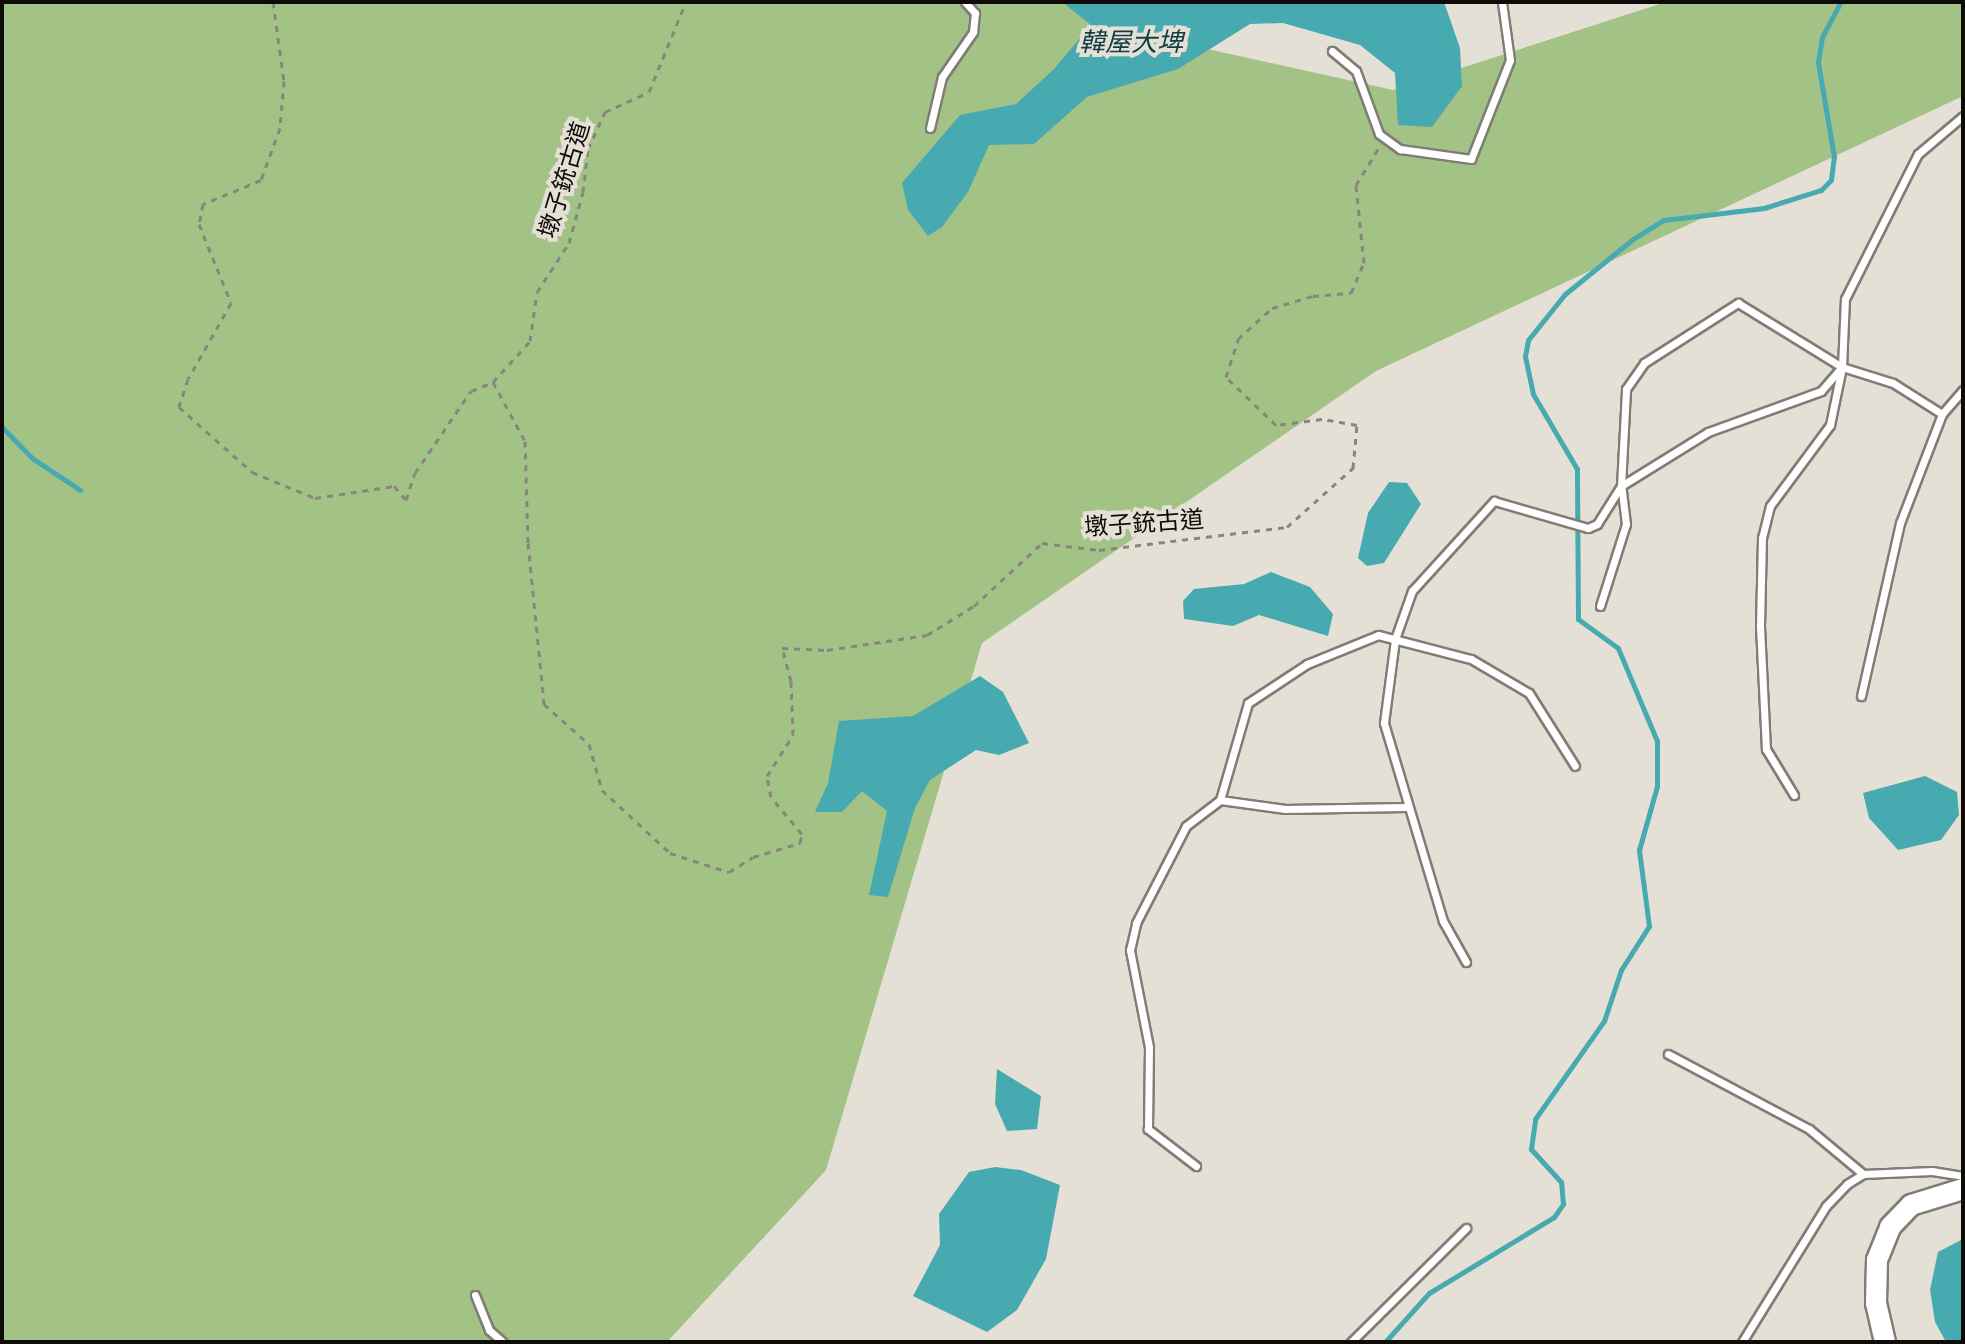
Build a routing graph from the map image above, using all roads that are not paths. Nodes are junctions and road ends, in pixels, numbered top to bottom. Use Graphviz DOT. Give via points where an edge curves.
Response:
graph roads {
  1 [pos="965,2"];
  2 [pos="1502,2"];
  3 [pos="1332,51"];
  4 [pos="1963,116"];
  5 [pos="930,128"];
  6 [pos="1842,367"];
  7 [pos="1963,390"];
  8 [pos="1942,414"];
  9 [pos="1621,486"];
  10 [pos="1600,606"];
  11 [pos="1395,639"];
  12 [pos="1861,696"];
  13 [pos="1575,766"];
  14 [pos="1794,795"];
  15 [pos="1220,800"];
  16 [pos="1406,807"];
  17 [pos="1466,962"];
  18 [pos="1668,1054"];
  19 [pos="1196,1166"];
  20 [pos="1863,1174"];
  21 [pos="1963,1176"];
  22 [pos="1963,1189"];
  23 [pos="1466,1228"];
  24 [pos="475,1295"];
  25 [pos="503,1342"];
  26 [pos="1351,1342"];
  27 [pos="1742,1342"];
  28 [pos="1885,1342"];
  1 -- 5 [label="lane" via="975,13 973,32 942,77"];
  2 -- 3 [label="lane" via="1510,60 1471,159 1400,149 1379,134 1356,71"];
  4 -- 6 [label="lane" via="1918,154 1845,299"];
  6 -- 8 [label="lane" via="1893,383"];
  6 -- 9 [label="lane" via="1821,391 1708,432"];
  6 -- 9 [label="lane" via="1738,303 1644,363 1626,389"];
  6 -- 14 [label="lane" via="1830,425 1770,506 1762,538 1766,749"];
  7 -- 8 [label="lane"];
  8 -- 12 [label="lane" via="1900,523"];
  9 -- 10 [label="lane" via="1626,524"];
  9 -- 11 [label="lane" via="1597,524 1583,529 1524,506 1494,501 1412,591"];
  11 -- 13 [label="lane" via="1471,659 1529,693"];
  11 -- 15 [label="lane" via="1378,635 1307,664 1248,703"];
  11 -- 16 [label="lane" via="1384,723"];
  15 -- 16 [label="lane" via="1285,809"];
  15 -- 19 [label="lane" via="1186,826 1136,923 1130,950 1149,1047 1148,1129"];
  16 -- 17 [label="lane" via="1443,921"];
  18 -- 20 [label="lane" via="1809,1129"];
  20 -- 21 [label="lane" via="1932,1171"];
  20 -- 27 [label="lane" via="1826,1206"];
  22 -- 28 [label="street" via="1911,1205 1890,1227 1877,1260 1876,1303"];
  23 -- 26 [label="lane"];
  24 -- 25 [label="lane" via="489,1330"];
}
